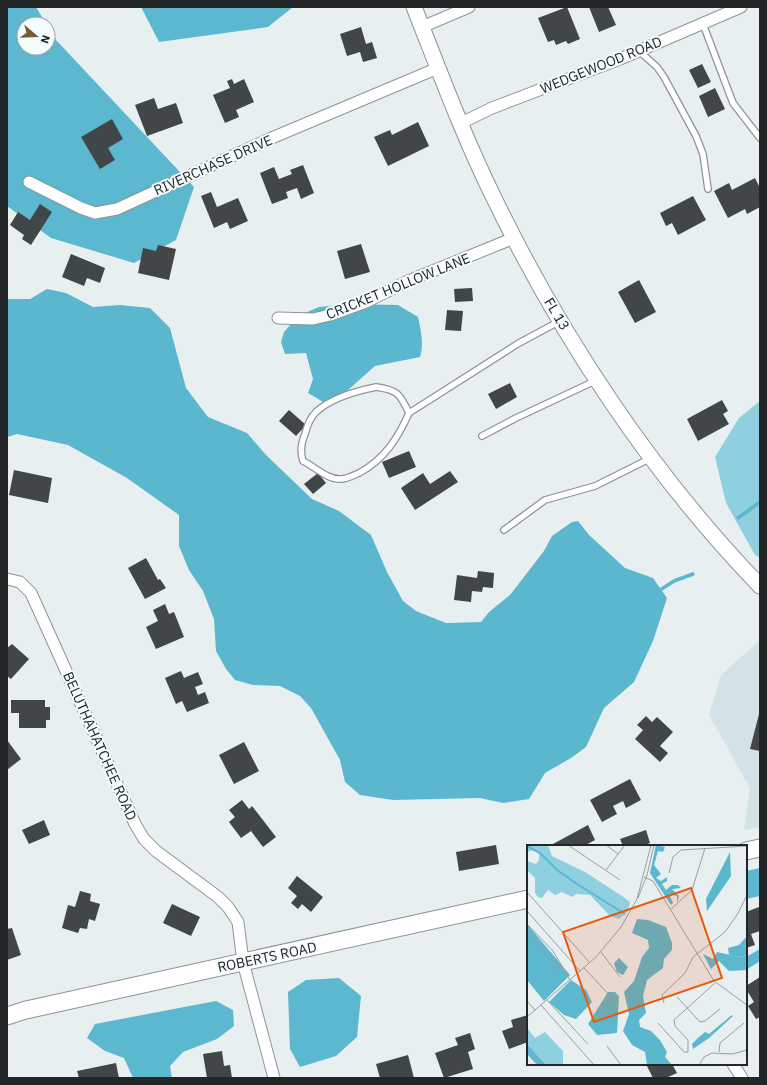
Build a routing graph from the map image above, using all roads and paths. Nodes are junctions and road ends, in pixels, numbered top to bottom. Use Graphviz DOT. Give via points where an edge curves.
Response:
graph roads {
  1 [pos="414,7"];
  2 [pos="469,7"];
  3 [pos="742,7"];
  4 [pos="703,24"];
  5 [pos="422,27"];
  6 [pos="639,51"];
  7 [pos="438,68"];
  8 [pos="461,123"];
  9 [pos="760,138"];
  10 [pos="29,182"];
  11 [pos="708,189"];
  12 [pos="514,238"];
  13 [pos="278,318"];
  14 [pos="561,321"];
  15 [pos="598,380"];
  16 [pos="409,413"];
  17 [pos="482,436"];
  18 [pos="651,458"];
  19 [pos="504,530"];
  20 [pos="7,579"];
  21 [pos="760,586"];
  22 [pos="760,848"];
  23 [pos="747,851"];
  24 [pos="527,899"];
  25 [pos="243,962"];
  26 [pos="7,1016"];
  27 [pos="734,1065"];
  28 [pos="274,1078"];
  29 [pos="742,1078"];
  1 -- 5 [label="main road, FL 13"];
  2 -- 5 [label="street"];
  3 -- 4 [label="street, WEDGEWOOD ROAD"];
  4 -- 6 [label="street, WEDGEWOOD ROAD"];
  4 -- 9 [label="lane" via="733,103"];
  5 -- 7 [label="main road, FL 13"];
  6 -- 8 [label="street, WEDGEWOOD ROAD" via="492,108"];
  6 -- 11 [label="lane" via="664,77 696,136 703,154"];
  7 -- 8 [label="main road, FL 13"];
  7 -- 10 [label="street, RIVERCHASE DRIVE" via="274,137 117,209 95,213"];
  8 -- 12 [label="main road, FL 13" via="490,191"];
  12 -- 13 [label="street, CRICKET HOLLOW LANE" via="330,315 314,319"];
  12 -- 14 [label="main road, FL 13"];
  14 -- 15 [label="main road, FL 13"];
  14 -- 16 [label="lane" via="524,340"];
  15 -- 17 [label="lane"];
  15 -- 18 [label="main road, FL 13"];
  16 -- 16 [label="lane" via="383,456 352,476 341,479 326,476 318,468 303,461 302,439 309,422 316,412 327,404 352,393 376,387 391,389 401,396"];
  18 -- 19 [label="lane" via="595,486 545,500"];
  18 -- 21 [label="main road, FL 13" via="696,514"];
  20 -- 25 [label="street, BELUTHAHATCHEE ROAD" via="20,582 31,592 135,824 156,851 228,907 238,922"];
  22 -- 23 [label="main road"];
  24 -- 25 [label="main road, ROBERTS ROAD"];
  25 -- 26 [label="main road, ROBERTS ROAD"];
  25 -- 28 [label="street, BELUTHAHATCHEE ROAD"];
  27 -- 29 [label="street"];
}
